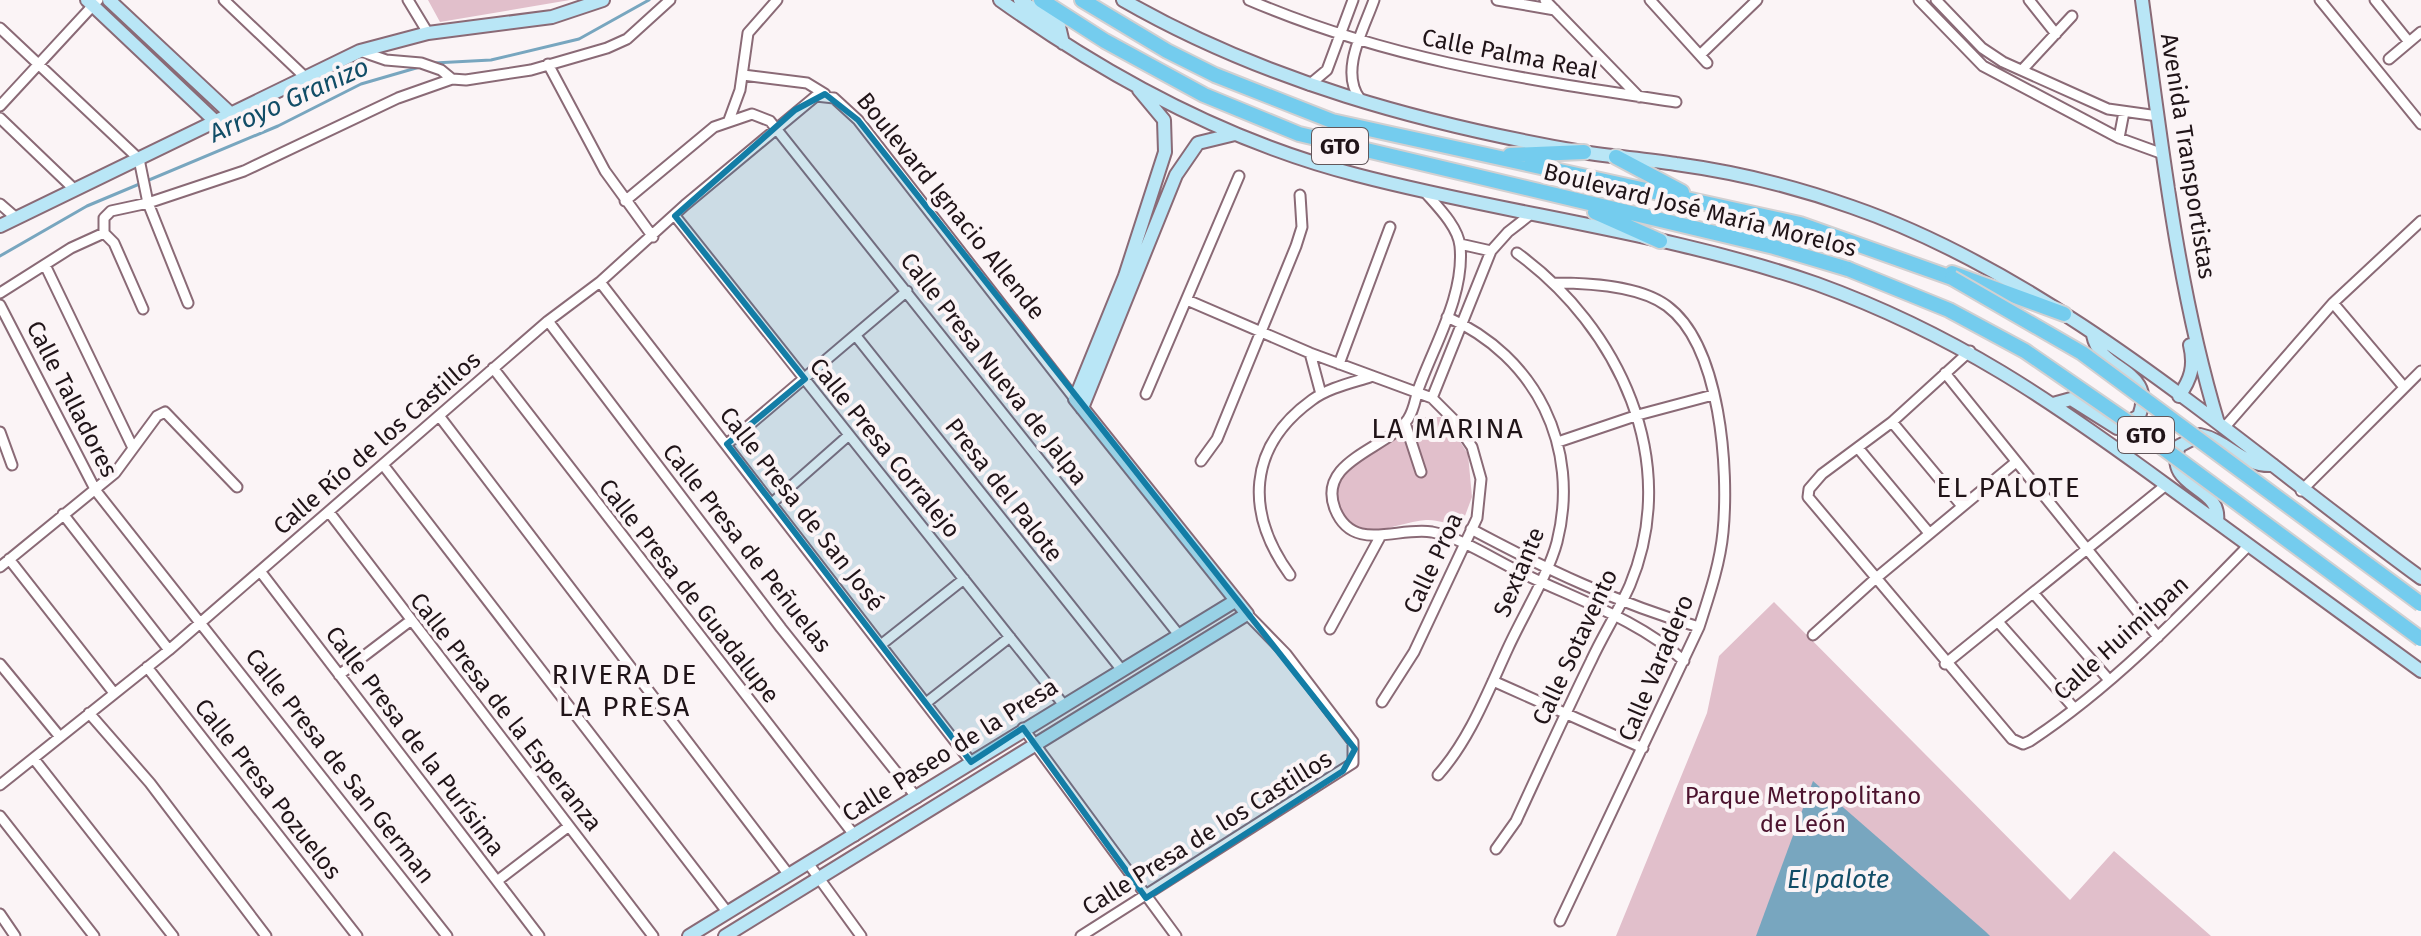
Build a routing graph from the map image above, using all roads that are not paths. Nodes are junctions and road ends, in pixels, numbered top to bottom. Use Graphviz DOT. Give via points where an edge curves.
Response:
graph roads {
  1 [pos="109,0"];
  2 [pos="224,0"];
  3 [pos="408,0"];
  4 [pos="603,0"];
  5 [pos="670,0"];
  6 [pos="777,0"];
  7 [pos="1000,0"];
  8 [pos="1020,0"];
  9 [pos="1041,0"];
  10 [pos="1082,0"];
  11 [pos="1123,0"];
  12 [pos="1249,0"];
  13 [pos="1353,0"];
  14 [pos="1374,0"];
  15 [pos="1497,0"];
  16 [pos="1545,0"];
  17 [pos="1650,0"];
  18 [pos="1757,0"];
  19 [pos="1919,0"];
  20 [pos="2029,0"];
  21 [pos="2142,0"];
  22 [pos="2320,0"];
  23 [pos="2375,0"];
  24 [pos="1938,1"];
  25 [pos="92,2"];
  26 [pos="1555,10"];
  27 [pos="1929,11"];
  28 [pos="2072,16"];
  29 [pos="0,28"];
  30 [pos="2421,32"];
  31 [pos="428,33"];
  32 [pos="2056,34"];
  33 [pos="1341,35"];
  34 [pos="1360,42"];
  35 [pos="2409,42"];
  36 [pos="1063,43"];
  37 [pos="360,51"];
  38 [pos="2389,59"];
  39 [pos="38,63"];
  40 [pos="548,64"];
  41 [pos="2022,70"];
  42 [pos="743,75"];
  43 [pos="305,77"];
  44 [pos="452,79"];
  45 [pos="1309,85"];
  46 [pos="1137,88"];
  47 [pos="825,94"];
  48 [pos="1639,97"];
  49 [pos="1362,102"];
  50 [pos="1676,102"];
  51 [pos="0,106"];
  52 [pos="2124,112"];
  53 [pos="232,115"];
  54 [pos="2158,116"];
  55 [pos="0,118"];
  56 [pos="729,120"];
  57 [pos="216,122"];
  58 [pos="2421,124"];
  59 [pos="777,127"];
  60 [pos="1238,133"];
  61 [pos="2119,138"];
  62 [pos="1584,152"];
  63 [pos="2163,154"];
  64 [pos="1486,156"];
  65 [pos="1616,157"];
  66 [pos="139,159"];
  67 [pos="1239,176"];
  68 [pos="74,189"];
  69 [pos="1424,191"];
  70 [pos="1300,195"];
  71 [pos="1565,198"];
  72 [pos="147,199"];
  73 [pos="1696,200"];
  74 [pos="625,201"];
  75 [pos="0,204"];
  76 [pos="1531,214"];
  77 [pos="675,216"];
  78 [pos="15,217"];
  79 [pos="2421,221"];
  80 [pos="0,226"];
  81 [pos="1390,227"];
  82 [pos="104,233"];
  83 [pos="653,237"];
  84 [pos="1660,241"];
  85 [pos="1460,244"];
  86 [pos="1491,251"];
  87 [pos="1517,253"];
  88 [pos="1894,257"];
  89 [pos="45,265"];
  90 [pos="600,282"];
  91 [pos="1554,283"];
  92 [pos="907,291"];
  93 [pos="0,293"];
  94 [pos="1187,300"];
  95 [pos="188,303"];
  96 [pos="2333,303"];
  97 [pos="0,305"];
  98 [pos="143,309"];
  99 [pos="2064,314"];
  100 [pos="1447,317"];
  101 [pos="2191,318"];
  102 [pos="548,321"];
  103 [pos="1462,324"];
  104 [pos="1261,329"];
  105 [pos="2093,335"];
  106 [pos="856,336"];
  107 [pos="1970,351"];
  108 [pos="1310,353"];
  109 [pos="1339,364"];
  110 [pos="493,368"];
  111 [pos="2421,371"];
  112 [pos="1945,373"];
  113 [pos="1370,377"];
  114 [pos="805,379"];
  115 [pos="2404,387"];
  116 [pos="1417,393"];
  117 [pos="1146,394"];
  118 [pos="1321,394"];
  119 [pos="1713,395"];
  120 [pos="2179,396"];
  121 [pos="1432,398"];
  122 [pos="1078,403"];
  123 [pos="2053,404"];
  124 [pos="1638,415"];
  125 [pos="440,417"];
  126 [pos="1892,422"];
  127 [pos="1405,423"];
  128 [pos="2221,426"];
  129 [pos="0,432"];
  130 [pos="849,435"];
  131 [pos="1558,442"];
  132 [pos="727,444"];
  133 [pos="133,448"];
  134 [pos="1858,448"];
  135 [pos="1201,461"];
  136 [pos="2016,462"];
  137 [pos="12,465"];
  138 [pos="2273,465"];
  139 [pos="384,466"];
  140 [pos="1421,472"];
  141 [pos="2166,485"];
  142 [pos="237,487"];
  143 [pos="96,491"];
  144 [pos="2301,491"];
  145 [pos="772,503"];
  146 [pos="1962,506"];
  147 [pos="329,512"];
  148 [pos="63,514"];
  149 [pos="2217,521"];
  150 [pos="1471,529"];
  151 [pos="1929,533"];
  152 [pos="1380,537"];
  153 [pos="1462,544"];
  154 [pos="2249,545"];
  155 [pos="2087,549"];
  156 [pos="9,559"];
  157 [pos="0,567"];
  158 [pos="1546,568"];
  159 [pos="260,571"];
  160 [pos="1290,575"];
  161 [pos="2421,578"];
  162 [pos="964,579"];
  163 [pos="1875,579"];
  164 [pos="1539,581"];
  165 [pos="2034,594"];
  166 [pos="1621,600"];
  167 [pos="1235,601"];
  168 [pos="2421,604"];
  169 [pos="1247,614"];
  170 [pos="1613,615"];
  171 [pos="1664,617"];
  172 [pos="410,621"];
  173 [pos="201,622"];
  174 [pos="1999,623"];
  175 [pos="1699,627"];
  176 [pos="1330,629"];
  177 [pos="1179,635"];
  178 [pos="1813,635"];
  179 [pos="1010,637"];
  180 [pos="2158,637"];
  181 [pos="1656,638"];
  182 [pos="2421,639"];
  183 [pos="882,644"];
  184 [pos="169,650"];
  185 [pos="1684,661"];
  186 [pos="0,664"];
  187 [pos="1945,664"];
  188 [pos="147,667"];
  189 [pos="1121,669"];
  190 [pos="2421,671"];
  191 [pos="339,675"];
  192 [pos="2109,680"];
  193 [pos="1493,681"];
  194 [pos="114,693"];
  195 [pos="1382,702"];
  196 [pos="926,703"];
  197 [pos="1063,704"];
  198 [pos="2074,708"];
  199 [pos="89,713"];
  200 [pos="1565,713"];
  201 [pos="1023,728"];
  202 [pos="60,737"];
  203 [pos="1034,745"];
  204 [pos="1643,748"];
  205 [pos="34,759"];
  206 [pos="971,762"];
  207 [pos="1353,763"];
  208 [pos="1438,775"];
  209 [pos="0,784"];
  210 [pos="917,798"];
  211 [pos="0,816"];
  212 [pos="569,826"];
  213 [pos="855,836"];
  214 [pos="1496,849"];
  215 [pos="808,863"];
  216 [pos="789,875"];
  217 [pos="818,877"];
  218 [pos="497,881"];
  219 [pos="1146,898"];
  220 [pos="728,913"];
  221 [pos="0,914"];
  222 [pos="1560,921"];
  223 [pos="15,936"];
  224 [pos="94,936"];
  225 [pos="173,936"];
  226 [pos="266,936"];
  227 [pos="357,936"];
  228 [pos="447,936"];
  229 [pos="539,936"];
  230 [pos="653,936"];
  231 [pos="689,936"];
  232 [pos="725,936"];
  233 [pos="861,936"];
  234 [pos="1081,936"];
  235 [pos="1176,936"];
  1 -- 53 [label="street"];
  2 -- 43 [label="street"];
  3 -- 31 [label="street"];
  4 -- 31 [label="street" via="541,19"];
  5 -- 40 [label="street" via="627,39"];
  6 -- 42 [label="street" via="748,33"];
  7 -- 36 [label="street"];
  8 -- 36 [label="street" via="1059,26"];
  9 -- 71 [label="main road, Boulevard José María Morelos / GTO" via="1204,95 1270,123 1337,145"];
  10 -- 64 [label="main road, Boulevard José María Morelos / GTO" via="1167,51 1273,100 1332,121"];
  11 -- 45 [label="street, Boulevard José María Morelos" via="1251,63"];
  12 -- 33 [label="street, Calle Palma Real"];
  13 -- 33 [label="street"];
  14 -- 34 [label="street"];
  15 -- 26 [label="street"];
  16 -- 26 [label="street, Calle Palma Real"];
  17 -- 18 [label="street" via="1704,59"];
  19 -- 27 [label="street"];
  20 -- 32 [label="street"];
  21 -- 54 [label="street, Avenida Transportistas"];
  22 -- 58 [label="street"];
  23 -- 35 [label="street"];
  24 -- 27 [label="street"];
  24 -- 41 [label="street" via="1982,48"];
  25 -- 39 [label="street"];
  25 -- 57 [label="street"];
  26 -- 48 [label="street, Calle Palma Real"];
  27 -- 61 [label="street" via="1983,66"];
  28 -- 32 [label="street"];
  29 -- 39 [label="street"];
  30 -- 35 [label="street"];
  31 -- 37 [label="street"];
  32 -- 41 [label="street"];
  33 -- 34 [label="street, Calle Palma Real"];
  33 -- 45 [label="street" via="1325,74"];
  34 -- 48 [label="street, Calle Palma Real" via="1487,74"];
  34 -- 49 [label="street" via="1350,77"];
  35 -- 38 [label="street"];
  36 -- 46 [label="street"];
  37 -- 43 [label="street"];
  37 -- 44 [label="street" via="421,63"];
  39 -- 51 [label="street"];
  39 -- 66 [label="street"];
  40 -- 44 [label="street"];
  40 -- 74 [label="street"];
  41 -- 52 [label="street"];
  42 -- 47 [label="street" via="807,83"];
  42 -- 56 [label="street"];
  43 -- 53 [label="street"];
  44 -- 72 [label="street" via="398,98 244,171"];
  45 -- 49 [label="street, Boulevard José María Morelos"];
  46 -- 60 [label="street, Boulevard José María Morelos"];
  46 -- 122 [label="street" via="1164,120 1165,152"];
  47 -- 59 [label="street, Boulevard Ignacio Allende"];
  47 -- 122 [label="street, Boulevard Ignacio Allende" via="858,120"];
  48 -- 50 [label="street"];
  49 -- 62 [label="street, Boulevard José María Morelos"];
  52 -- 54 [label="street"];
  52 -- 61 [label="street"];
  53 -- 57 [label="street"];
  54 -- 63 [label="street, Avenida Transportistas"];
  55 -- 68 [label="street"];
  56 -- 59 [label="street" via="757,114"];
  56 -- 74 [label="street"];
  57 -- 66 [label="street"];
  59 -- 77 [label="street, Calle Río de los Castillos"];
  59 -- 92 [label="street, Calle Presa Nueva de Jalpa"];
  60 -- 69 [label="street, Boulevard José María Morelos" via="1310,161"];
  60 -- 122 [label="street" via="1198,143 1176,175"];
  61 -- 63 [label="street"];
  62 -- 64 [label="main road"];
  62 -- 65 [label="street, Boulevard José María Morelos"];
  63 -- 101 [label="street, Avenida Transportistas"];
  64 -- 73 [label="main road, Boulevard José María Morelos / GTO"];
  65 -- 73 [label="main road"];
  65 -- 99 [label="street, Boulevard José María Morelos" via="1755,179 1853,207 1956,252"];
  66 -- 68 [label="street"];
  66 -- 72 [label="street"];
  67 -- 94 [label="street"];
  68 -- 78 [label="street"];
  69 -- 76 [label="street, Boulevard José María Morelos"];
  69 -- 85 [label="street"];
  70 -- 104 [label="street" via="1302,227"];
  71 -- 84 [label="main road"];
  71 -- 182 [label="main road, Boulevard José María Morelos / GTO, bridge" via="1848,269 1949,310 2025,351 2128,422"];
  72 -- 82 [label="street" via="111,211 104,218"];
  72 -- 95 [label="street"];
  73 -- 88 [label="main road, Boulevard José María Morelos / GTO" via="1800,224"];
  74 -- 83 [label="street"];
  75 -- 78 [label="street"];
  76 -- 84 [label="street, Boulevard José María Morelos"];
  76 -- 86 [label="street"];
  77 -- 83 [label="street, Calle Río de los Castillos"];
  77 -- 114 [label="street, Calle Presa Corralejo"];
  78 -- 80 [label="street"];
  79 -- 96 [label="street"];
  81 -- 109 [label="street"];
  82 -- 89 [label="street"];
  82 -- 98 [label="street" via="114,243"];
  83 -- 90 [label="street, Calle Río de los Castillos"];
  84 -- 107 [label="street, Boulevard José María Morelos" via="1816,284"];
  85 -- 86 [label="street"];
  85 -- 100 [label="street"];
  86 -- 103 [label="street"];
  87 -- 91 [label="street, Calle Sotavento"];
  88 -- 99 [label="main road"];
  88 -- 168 [label="main road, Boulevard José María Morelos / GTO, bridge" via="1952,278 2082,353"];
  89 -- 93 [label="street"];
  89 -- 133 [label="street"];
  90 -- 102 [label="street, Calle Río de los Castillos"];
  90 -- 132 [label="street, Calle Presa de San José"];
  91 -- 119 [label="street, Calle Varadero" via="1620,290 1668,306 1689,332"];
  91 -- 124 [label="street, Calle Sotavento" via="1609,352"];
  92 -- 106 [label="street"];
  92 -- 177 [label="street, Calle Presa Nueva de Jalpa"];
  94 -- 104 [label="street"];
  94 -- 117 [label="street"];
  96 -- 115 [label="street"];
  96 -- 128 [label="street"];
  97 -- 143 [label="street, Calle Talladores"];
  99 -- 105 [label="street, Boulevard José María Morelos"];
  100 -- 103 [label="street, Sextante"];
  100 -- 116 [label="street"];
  101 -- 120 [label="street, Avenida Transportistas" via="2193,365"];
  101 -- 128 [label="street, Avenida Transportistas"];
  102 -- 110 [label="street, Calle Río de los Castillos"];
  102 -- 210 [label="street, Calle Presa de Peñuelas"];
  103 -- 121 [label="street"];
  103 -- 131 [label="street, Sextante" via="1490,340 1521,371"];
  104 -- 108 [label="street"];
  104 -- 135 [label="street" via="1217,439"];
  105 -- 120 [label="street, Boulevard José María Morelos"];
  105 -- 123 [label="street" via="2100,353 2135,379 2144,405 2139,416 2117,428 2071,399"];
  106 -- 114 [label="street"];
  106 -- 189 [label="street, Presa del Palote"];
  107 -- 112 [label="street"];
  107 -- 123 [label="street, Boulevard José María Morelos"];
  108 -- 109 [label="street"];
  108 -- 118 [label="street"];
  109 -- 113 [label="street"];
  110 -- 125 [label="street, Calle Río de los Castillos"];
  110 -- 213 [label="street, Calle Presa de Guadalupe"];
  111 -- 115 [label="street"];
  112 -- 126 [label="street"];
  112 -- 136 [label="street"];
  113 -- 116 [label="street"];
  113 -- 118 [label="street"];
  114 -- 130 [label="street, Calle Presa Corralejo"];
  114 -- 132 [label="street"];
  115 -- 144 [label="street"];
  116 -- 121 [label="street"];
  116 -- 127 [label="street"];
  118 -- 160 [label="street" via="1282,429 1262,464 1262,523"];
  119 -- 124 [label="street"];
  119 -- 175 [label="street, Calle Varadero" via="1724,456 1725,507 1714,581"];
  120 -- 128 [label="street, Boulevard José María Morelos"];
  121 -- 150 [label="street, Calle Proa" via="1463,432 1479,462 1482,493"];
  122 -- 167 [label="street, Boulevard Ignacio Allende"];
  123 -- 141 [label="street, Boulevard José María Morelos"];
  124 -- 131 [label="street"];
  124 -- 166 [label="street, Calle Sotavento" via="1647,499 1643,536"];
  125 -- 139 [label="street, Calle Río de los Castillos"];
  125 -- 216 [label="street"];
  126 -- 134 [label="street"];
  126 -- 146 [label="street"];
  127 -- 140 [label="street"];
  127 -- 152 [label="street" via="1345,466 1333,488 1334,506 1345,525"];
  128 -- 138 [label="street, Boulevard José María Morelos"];
  129 -- 137 [label="street"];
  130 -- 145 [label="street"];
  130 -- 162 [label="street, Calle Presa Corralejo"];
  131 -- 158 [label="street, Sextante" via="1562,514 1557,546"];
  132 -- 145 [label="street, Calle Presa de San José"];
  133 -- 142 [label="street" via="165,412"];
  133 -- 143 [label="street"];
  134 -- 151 [label="street"];
  134 -- 163 [label="street" via="1812,484 1808,497"];
  136 -- 146 [label="street"];
  136 -- 155 [label="street"];
  138 -- 144 [label="street, Boulevard José María Morelos"];
  138 -- 149 [label="street" via="2249,464 2215,438 2200,435 2179,446 2177,469 2215,506"];
  139 -- 147 [label="street, Calle Río de los Castillos"];
  139 -- 220 [label="street"];
  141 -- 149 [label="street, Boulevard José María Morelos"];
  141 -- 155 [label="street"];
  143 -- 148 [label="street"];
  143 -- 173 [label="street, Calle Talladores"];
  144 -- 161 [label="street, Boulevard José María Morelos"];
  145 -- 183 [label="street, Calle Presa de San José"];
  146 -- 151 [label="street"];
  147 -- 159 [label="street, Calle Río de los Castillos"];
  147 -- 172 [label="street, Calle Presa de la Esperanza"];
  148 -- 156 [label="street"];
  148 -- 184 [label="street"];
  149 -- 154 [label="street, Boulevard José María Morelos"];
  150 -- 153 [label="street, Calle Proa"];
  150 -- 158 [label="street"];
  151 -- 163 [label="street"];
  152 -- 153 [label="street" via="1432,532"];
  152 -- 176 [label="street"];
  153 -- 164 [label="street"];
  153 -- 195 [label="street, Calle Proa" via="1414,652"];
  154 -- 180 [label="street, Calle Huimilpan"];
  154 -- 190 [label="street, Boulevard José María Morelos"];
  155 -- 165 [label="street"];
  155 -- 180 [label="street"];
  156 -- 157 [label="street"];
  156 -- 194 [label="street"];
  158 -- 164 [label="street, Sextante"];
  158 -- 166 [label="street"];
  159 -- 173 [label="street, Calle Río de los Castillos"];
  159 -- 191 [label="street, Calle Presa de la Purísima"];
  162 -- 179 [label="street, Calle Presa Corralejo"];
  162 -- 183 [label="street"];
  163 -- 178 [label="street"];
  163 -- 187 [label="street"];
  164 -- 170 [label="street"];
  164 -- 193 [label="street, Sextante"];
  165 -- 174 [label="street"];
  165 -- 192 [label="street"];
  166 -- 170 [label="street, Calle Sotavento"];
  166 -- 171 [label="street"];
  167 -- 169 [label="street, Boulevard Ignacio Allende"];
  167 -- 177 [label="street, Calle Paseo de la Presa"];
  169 -- 203 [label="street, Calle Paseo de la Presa"];
  169 -- 207 [label="street, Boulevard Ignacio Allende" via="1286,654 1353,742"];
  170 -- 181 [label="street"];
  170 -- 200 [label="street, Calle Sotavento"];
  171 -- 175 [label="street"];
  171 -- 181 [label="street"];
  172 -- 191 [label="street"];
  172 -- 212 [label="street, Calle Presa de la Esperanza"];
  173 -- 184 [label="street, Calle Río de los Castillos"];
  173 -- 228 [label="street, Calle Presa de San German"];
  174 -- 187 [label="street"];
  174 -- 198 [label="street"];
  175 -- 185 [label="street, Calle Varadero"];
  177 -- 189 [label="street, Calle Paseo de la Presa"];
  179 -- 196 [label="street"];
  179 -- 197 [label="street, Calle Presa Corralejo"];
  180 -- 192 [label="street, Calle Huimilpan"];
  181 -- 185 [label="street"];
  183 -- 196 [label="street, Calle Presa de San José"];
  184 -- 188 [label="street, Calle Río de los Castillos"];
  185 -- 204 [label="street, Calle Varadero"];
  186 -- 202 [label="street"];
  187 -- 198 [label="street, Calle Huimilpan" via="2012,739 2023,744"];
  188 -- 194 [label="street, Calle Río de los Castillos"];
  188 -- 227 [label="street, Calle Presa Pozuelos"];
  189 -- 197 [label="street, Calle Paseo de la Presa"];
  191 -- 218 [label="street, Calle Presa de la Purísima"];
  192 -- 198 [label="street, Calle Huimilpan"];
  193 -- 200 [label="street"];
  193 -- 208 [label="street, Sextante" via="1457,751"];
  194 -- 199 [label="street, Calle Río de los Castillos"];
  196 -- 206 [label="street, Calle Presa de San José"];
  197 -- 201 [label="street, Calle Paseo de la Presa"];
  199 -- 202 [label="street, Calle Río de los Castillos"];
  199 -- 226 [label="street" via="150,783"];
  200 -- 204 [label="street"];
  200 -- 214 [label="street, Calle Sotavento" via="1516,821"];
  201 -- 203 [label="street"];
  201 -- 206 [label="street, Calle Paseo de la Presa"];
  202 -- 205 [label="street, Calle Río de los Castillos"];
  203 -- 217 [label="street, Calle Paseo de la Presa"];
  203 -- 219 [label="street"];
  204 -- 222 [label="street, Calle Varadero"];
  205 -- 209 [label="street, Calle Río de los Castillos"];
  205 -- 225 [label="street"];
  206 -- 210 [label="street, Calle Paseo de la Presa"];
  207 -- 219 [label="street, Calle Presa de los Castillos"];
  210 -- 213 [label="street, Calle Paseo de la Presa"];
  211 -- 224 [label="street"];
  212 -- 218 [label="street"];
  212 -- 230 [label="street, Calle Presa de la Esperanza"];
  213 -- 215 [label="street, Calle Paseo de la Presa"];
  215 -- 216 [label="street, Calle Paseo de la Presa"];
  215 -- 217 [label="street"];
  216 -- 220 [label="street, Calle Paseo de la Presa"];
  217 -- 232 [label="street, Calle Paseo de la Presa"];
  217 -- 233 [label="street"];
  218 -- 229 [label="street, Calle Presa de la Purísima"];
  219 -- 234 [label="street, Calle Presa de los Castillos"];
  219 -- 235 [label="street"];
  220 -- 231 [label="street, Calle Paseo de la Presa"];
  221 -- 223 [label="street"];
}
